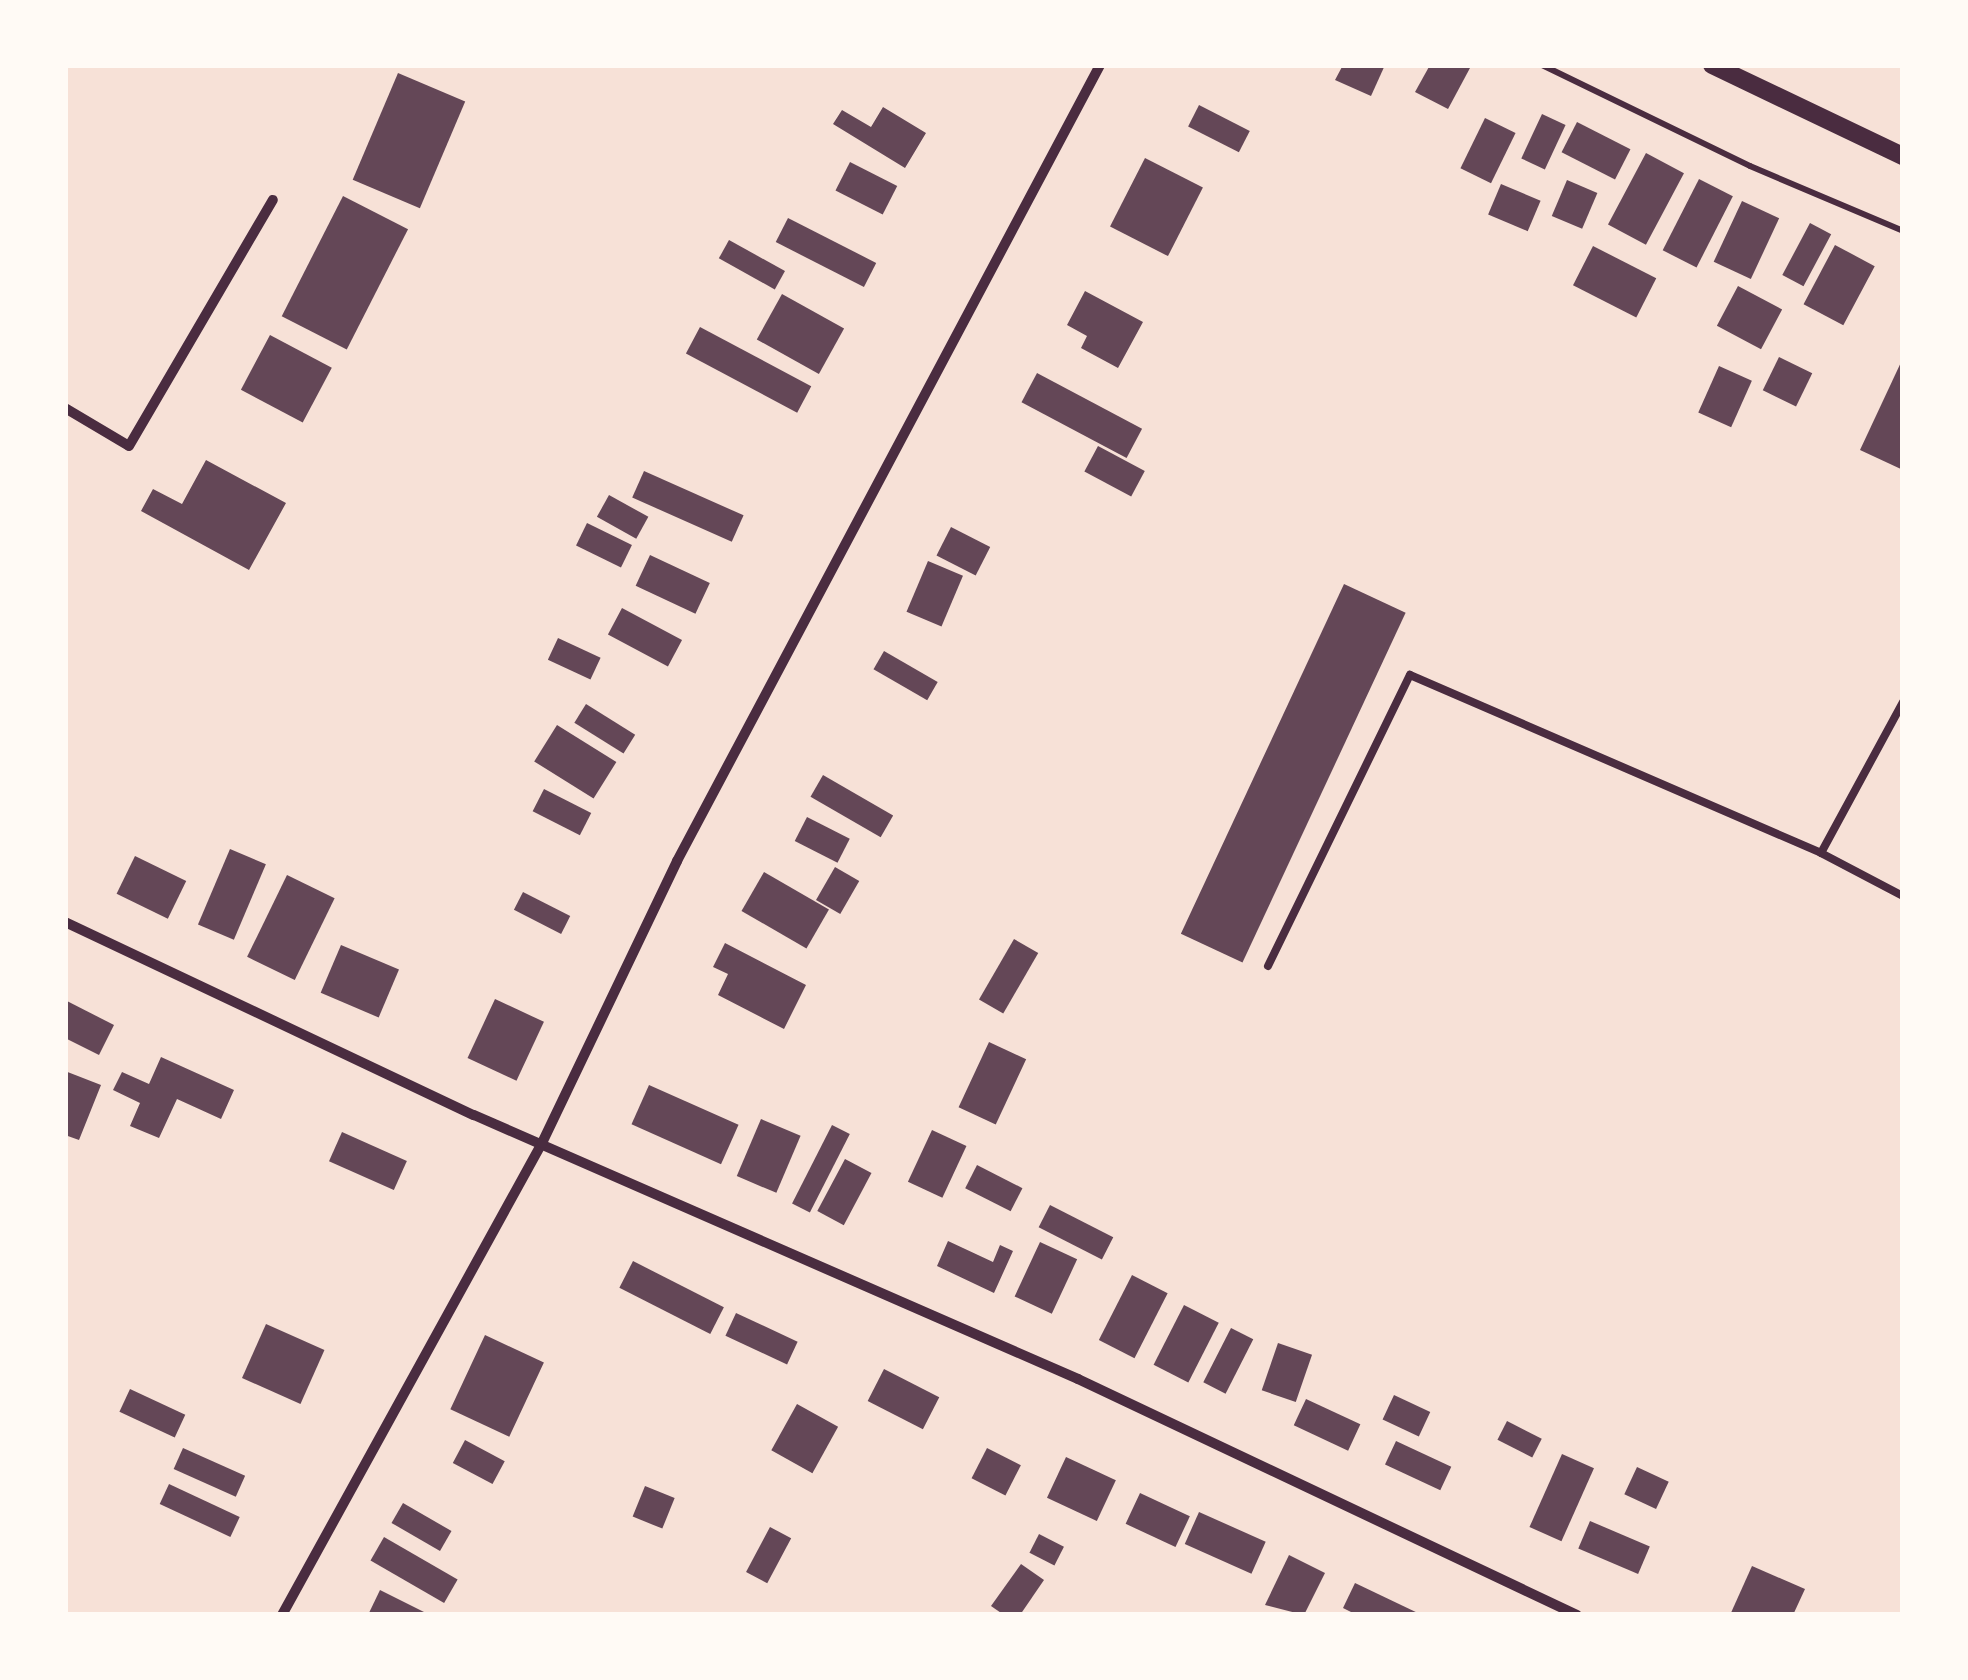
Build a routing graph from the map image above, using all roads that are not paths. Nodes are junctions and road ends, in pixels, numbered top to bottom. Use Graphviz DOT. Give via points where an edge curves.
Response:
graph roads {
  1 [pos="1100,65"];
  2 [pos="1712,65"];
  3 [pos="1903,156"];
  4 [pos="273,200"];
  5 [pos="65,408"];
  6 [pos="1903,702"];
  7 [pos="1821,854"];
  8 [pos="1903,896"];
  9 [pos="65,922"];
  10 [pos="1268,966"];
  11 [pos="542,1143"];
  12 [pos="282,1615"];
  13 [pos="1577,1615"];
  1 -- 11 [label="street" via="676,861"];
  2 -- 3 [label="street"];
  4 -- 5 [label="street" via="129,446"];
  6 -- 7 [label="lane"];
  7 -- 8 [label="lane"];
  7 -- 10 [label="lane" via="1410,675"];
  9 -- 11 [label="street"];
  11 -- 12 [label="street"];
  11 -- 13 [label="street" via="1078,1379"];
}
